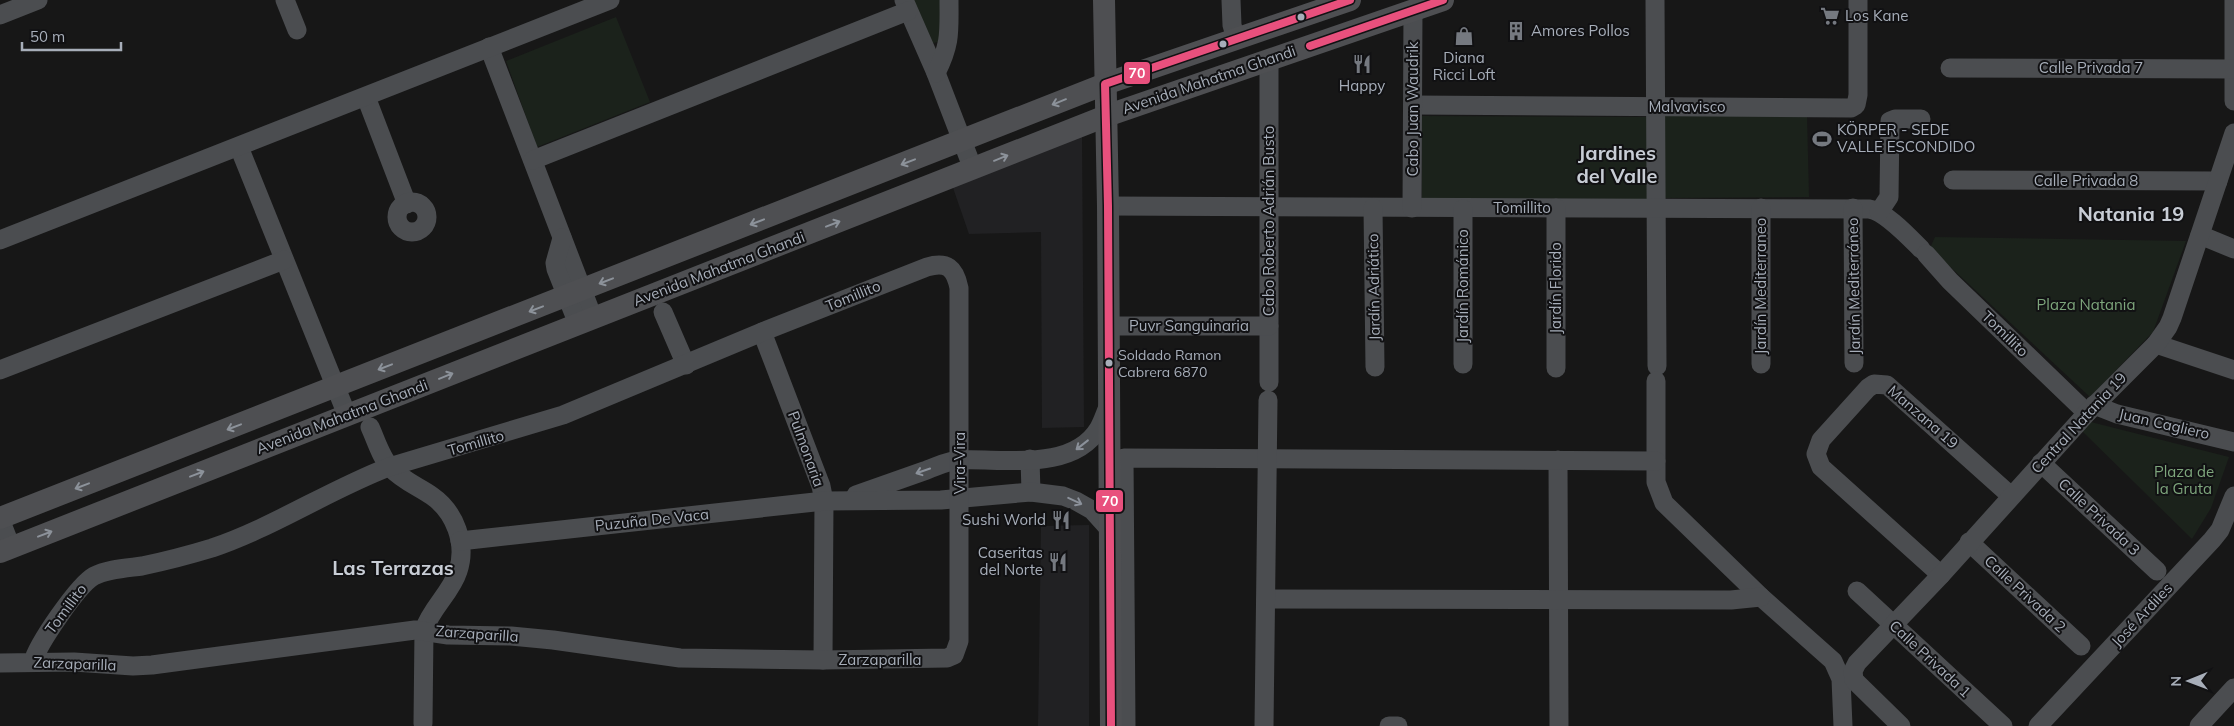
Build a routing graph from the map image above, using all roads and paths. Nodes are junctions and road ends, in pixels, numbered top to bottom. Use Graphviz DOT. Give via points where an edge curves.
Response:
graph roads {
  1 [pos="38,0"];
  2 [pos="285,0"];
  3 [pos="610,0"];
  4 [pos="949,0"];
  5 [pos="1104,0"];
  6 [pos="1231,0"];
  7 [pos="1350,0"];
  8 [pos="1444,0"];
  9 [pos="1655,0"];
  10 [pos="1858,0"];
  11 [pos="2234,0"];
  12 [pos="906,6"];
  13 [pos="1413,10"];
  14 [pos="0,15"];
  15 [pos="297,30"];
  16 [pos="1236,39"];
  17 [pos="489,47"];
  18 [pos="1269,60"];
  19 [pos="1950,68"];
  20 [pos="2233,69"];
  21 [pos="936,72"];
  22 [pos="1104,84"];
  23 [pos="366,96"];
  24 [pos="2234,101"];
  25 [pos="1413,106"];
  26 [pos="1657,107"];
  27 [pos="1106,116"];
  28 [pos="1921,119"];
  29 [pos="2234,133"];
  30 [pos="964,141"];
  31 [pos="239,147"];
  32 [pos="533,160"];
  33 [pos="973,169"];
  34 [pos="1953,180"];
  35 [pos="2218,182"];
  36 [pos="407,204"];
  37 [pos="1108,206"];
  38 [pos="1269,207"];
  39 [pos="1657,207"];
  40 [pos="1374,208"];
  41 [pos="1412,208"];
  42 [pos="1463,208"];
  43 [pos="1556,208"];
  44 [pos="1761,208"];
  45 [pos="1853,208"];
  46 [pos="1879,212"];
  47 [pos="2200,235"];
  48 [pos="0,240"];
  49 [pos="2234,249"];
  50 [pos="284,260"];
  51 [pos="953,272"];
  52 [pos="574,294"];
  53 [pos="663,312"];
  54 [pos="585,321"];
  55 [pos="1108,326"];
  56 [pos="1269,326"];
  57 [pos="762,332"];
  58 [pos="2156,344"];
  59 [pos="1854,363"];
  60 [pos="1462,364"];
  61 [pos="1761,364"];
  62 [pos="686,366"];
  63 [pos="1375,366"];
  64 [pos="1556,368"];
  65 [pos="0,370"];
  66 [pos="2234,370"];
  67 [pos="335,387"];
  68 [pos="1108,406"];
  69 [pos="2091,409"];
  70 [pos="347,415"];
  71 [pos="370,427"];
  72 [pos="2234,442"];
  73 [pos="1267,458"];
  74 [pos="1030,459"];
  75 [pos="960,460"];
  76 [pos="1558,460"];
  77 [pos="1656,461"];
  78 [pos="2041,463"];
  79 [pos="389,467"];
  80 [pos="1031,492"];
  81 [pos="2011,496"];
  82 [pos="2234,496"];
  83 [pos="960,498"];
  84 [pos="843,499"];
  85 [pos="824,501"];
  86 [pos="0,519"];
  87 [pos="1110,530"];
  88 [pos="460,541"];
  89 [pos="1970,542"];
  90 [pos="5,549"];
  91 [pos="2157,571"];
  92 [pos="1941,575"];
  93 [pos="1857,591"];
  94 [pos="1761,597"];
  95 [pos="1266,599"];
  96 [pos="1558,599"];
  97 [pos="1893,624"];
  98 [pos="424,630"];
  99 [pos="2081,646"];
  100 [pos="954,655"];
  101 [pos="823,660"];
  102 [pos="33,662"];
  103 [pos="0,663"];
  104 [pos="2234,688"];
  105 [pos="423,723"];
  106 [pos="1111,726"];
  107 [pos="1126,726"];
  108 [pos="1264,726"];
  109 [pos="1389,726"];
  110 [pos="1398,726"];
  111 [pos="1559,726"];
  112 [pos="1843,726"];
  113 [pos="1901,726"];
  114 [pos="2003,726"];
  115 [pos="2038,726"];
  116 [pos="2199,726"];
  1 -- 14 [label="street"];
  2 -- 15 [label="street"];
  3 -- 17 [label="street"];
  4 -- 21 [label="street" via="949,36 946,52"];
  5 -- 22 [label="main road"];
  6 -- 16 [label="street"];
  7 -- 16 [label="main road, Avenida Mahatma Ghandi"];
  8 -- 13 [label="main road, Avenida Mahatma Ghandi"];
  9 -- 26 [label="street"];
  10 -- 26 [label="street, Malvavisco" via="1858,96 1852,108"];
  11 -- 20 [label="street"];
  12 -- 21 [label="street"];
  12 -- 32 [label="street"];
  13 -- 18 [label="main road, Avenida Mahatma Ghandi"];
  13 -- 25 [label="street, Cabo Juan Waudrik"];
  16 -- 22 [label="main road, Avenida Mahatma Ghandi"];
  17 -- 23 [label="street"];
  17 -- 32 [label="street"];
  18 -- 27 [label="main road, Avenida Mahatma Ghandi"];
  18 -- 38 [label="street, Cabo Roberto Adrián Busto"];
  19 -- 20 [label="street, Calle Privada 7"];
  20 -- 24 [label="street"];
  21 -- 30 [label="street"];
  22 -- 27 [label="main road"];
  22 -- 30 [label="main road, Avenida Mahatma Ghandi, one-way"];
  23 -- 31 [label="street"];
  23 -- 36 [label="street"];
  25 -- 26 [label="street, Malvavisco"];
  25 -- 41 [label="street, Cabo Juan Waudrik"];
  26 -- 39 [label="street"];
  33 -- 27 [label="main road, Avenida Mahatma Ghandi, one-way"];
  27 -- 37 [label="main road"];
  28 -- 46 [label="street" via="1890,121 1889,197"];
  29 -- 35 [label="street, Central Natania 19"];
  30 -- 33 [label="street"];
  30 -- 52 [label="main road, Avenida Mahatma Ghandi, one-way"];
  31 -- 48 [label="street"];
  31 -- 50 [label="street"];
  32 -- 52 [label="street" via="562,238"];
  54 -- 33 [label="main road, Avenida Mahatma Ghandi, one-way"];
  34 -- 35 [label="street, Calle Privada 8"];
  35 -- 47 [label="street, Central Natania 19"];
  37 -- 38 [label="street, Tomillito"];
  37 -- 55 [label="main road"];
  38 -- 40 [label="street, Tomillito"];
  38 -- 56 [label="street, Cabo Roberto Adrián Busto"];
  39 -- 43 [label="street, Tomillito"];
  39 -- 44 [label="street, Tomillito"];
  39 -- 77 [label="street"];
  40 -- 41 [label="street, Tomillito"];
  40 -- 63 [label="street, Jardín Adriático"];
  41 -- 42 [label="street, Tomillito"];
  42 -- 43 [label="street, Tomillito"];
  42 -- 60 [label="street, Jardín Románico"];
  43 -- 64 [label="street, Jardín Florido"];
  44 -- 45 [label="street, Tomillito"];
  44 -- 61 [label="street, Jardín Mediterraneo"];
  45 -- 46 [label="street, Tomillito"];
  45 -- 59 [label="street, Jardín Mediterráneo"];
  46 -- 69 [label="street, Tomillito"];
  47 -- 49 [label="street"];
  47 -- 58 [label="street, Central Natania 19" via="2168,327"];
  50 -- 65 [label="street"];
  50 -- 67 [label="street"];
  51 -- 57 [label="street, Tomillito" via="938,264 927,267"];
  51 -- 75 [label="street, Vira-Vira" via="959,288"];
  52 -- 54 [label="street"];
  52 -- 67 [label="main road, Avenida Mahatma Ghandi, one-way"];
  53 -- 62 [label="street"];
  70 -- 54 [label="main road, Avenida Mahatma Ghandi, one-way"];
  55 -- 56 [label="street, Puvr Sanguinaria"];
  55 -- 68 [label="main road"];
  56 -- 73 [label="street, Cabo Roberto Adrián Busto"];
  57 -- 62 [label="street, Tomillito"];
  57 -- 85 [label="street, Pulmonaria"];
  58 -- 66 [label="street"];
  58 -- 69 [label="street, Central Natania 19"];
  62 -- 79 [label="street, Tomillito" via="542,423"];
  67 -- 70 [label="street"];
  67 -- 86 [label="main road, Avenida Mahatma Ghandi, one-way"];
  68 -- 74 [label="street, one-way" via="1098,429 1074,451 1062,456"];
  68 -- 87 [label="main road"];
  69 -- 72 [label="street, Juan Cagliero"];
  69 -- 78 [label="street, Central Natania 19"];
  90 -- 70 [label="main road, Avenida Mahatma Ghandi, one-way"];
  71 -- 79 [label="street"];
  73 -- 76 [label="street"];
  73 -- 95 [label="street, Cabo Roberto Adrián Busto"];
  73 -- 107 [label="street" via="1124,458"];
  74 -- 75 [label="street"];
  74 -- 80 [label="street"];
  75 -- 83 [label="street, Vira-Vira"];
  75 -- 84 [label="street, one-way"];
  76 -- 77 [label="street"];
  76 -- 96 [label="street"];
  77 -- 94 [label="street" via="1656,482 1664,503"];
  78 -- 81 [label="street, Central Natania 19"];
  78 -- 91 [label="street, Calle Privada 3"];
  79 -- 88 [label="street" via="442,505 458,531"];
  79 -- 102 [label="street, Tomillito" via="213,547 162,562 94,575 83,585 38,647"];
  80 -- 83 [label="street"];
  80 -- 87 [label="street, one-way" via="1076,501 1102,518"];
  81 -- 89 [label="street, Central Natania 19"];
  81 -- 92 [label="street, Manzana 19" via="1887,385 1874,384 1868,388 1821,440 1816,454 1821,467"];
  82 -- 115 [label="street, José Ardiles" via="2220,530 2212,540"];
  83 -- 84 [label="street"];
  83 -- 100 [label="street, Vira-Vira" via="959,641"];
  84 -- 85 [label="street, Puzuña De Vaca"];
  85 -- 88 [label="street, Puzuña De Vaca"];
  85 -- 101 [label="street, Pulmonaria"];
  86 -- 90 [label="street"];
  87 -- 106 [label="main road"];
  88 -- 98 [label="street" via="458,571 427,619"];
  89 -- 92 [label="street, Central Natania 19"];
  89 -- 99 [label="street, Calle Privada 2"];
  92 -- 97 [label="street, Central Natania 19"];
  93 -- 97 [label="street, Calle Privada 1"];
  94 -- 96 [label="street" via="1731,600"];
  94 -- 112 [label="street" via="1833,661 1841,679"];
  95 -- 96 [label="street"];
  95 -- 108 [label="street, Cabo Roberto Adrián Busto"];
  96 -- 111 [label="street"];
  97 -- 113 [label="street, Central Natania 19" via="1853,671 1859,686"];
  97 -- 114 [label="street, Calle Privada 1"];
  98 -- 101 [label="street, Zarzaparilla" via="448,635 553,640 660,657"];
  98 -- 102 [label="street, Zarzaparilla" via="152,665"];
  98 -- 105 [label="street"];
  100 -- 101 [label="street, Zarzaparilla" via="940,660"];
  102 -- 103 [label="street, Zarzaparilla"];
  104 -- 116 [label="street"];
  109 -- 110 [label="street"];
}
